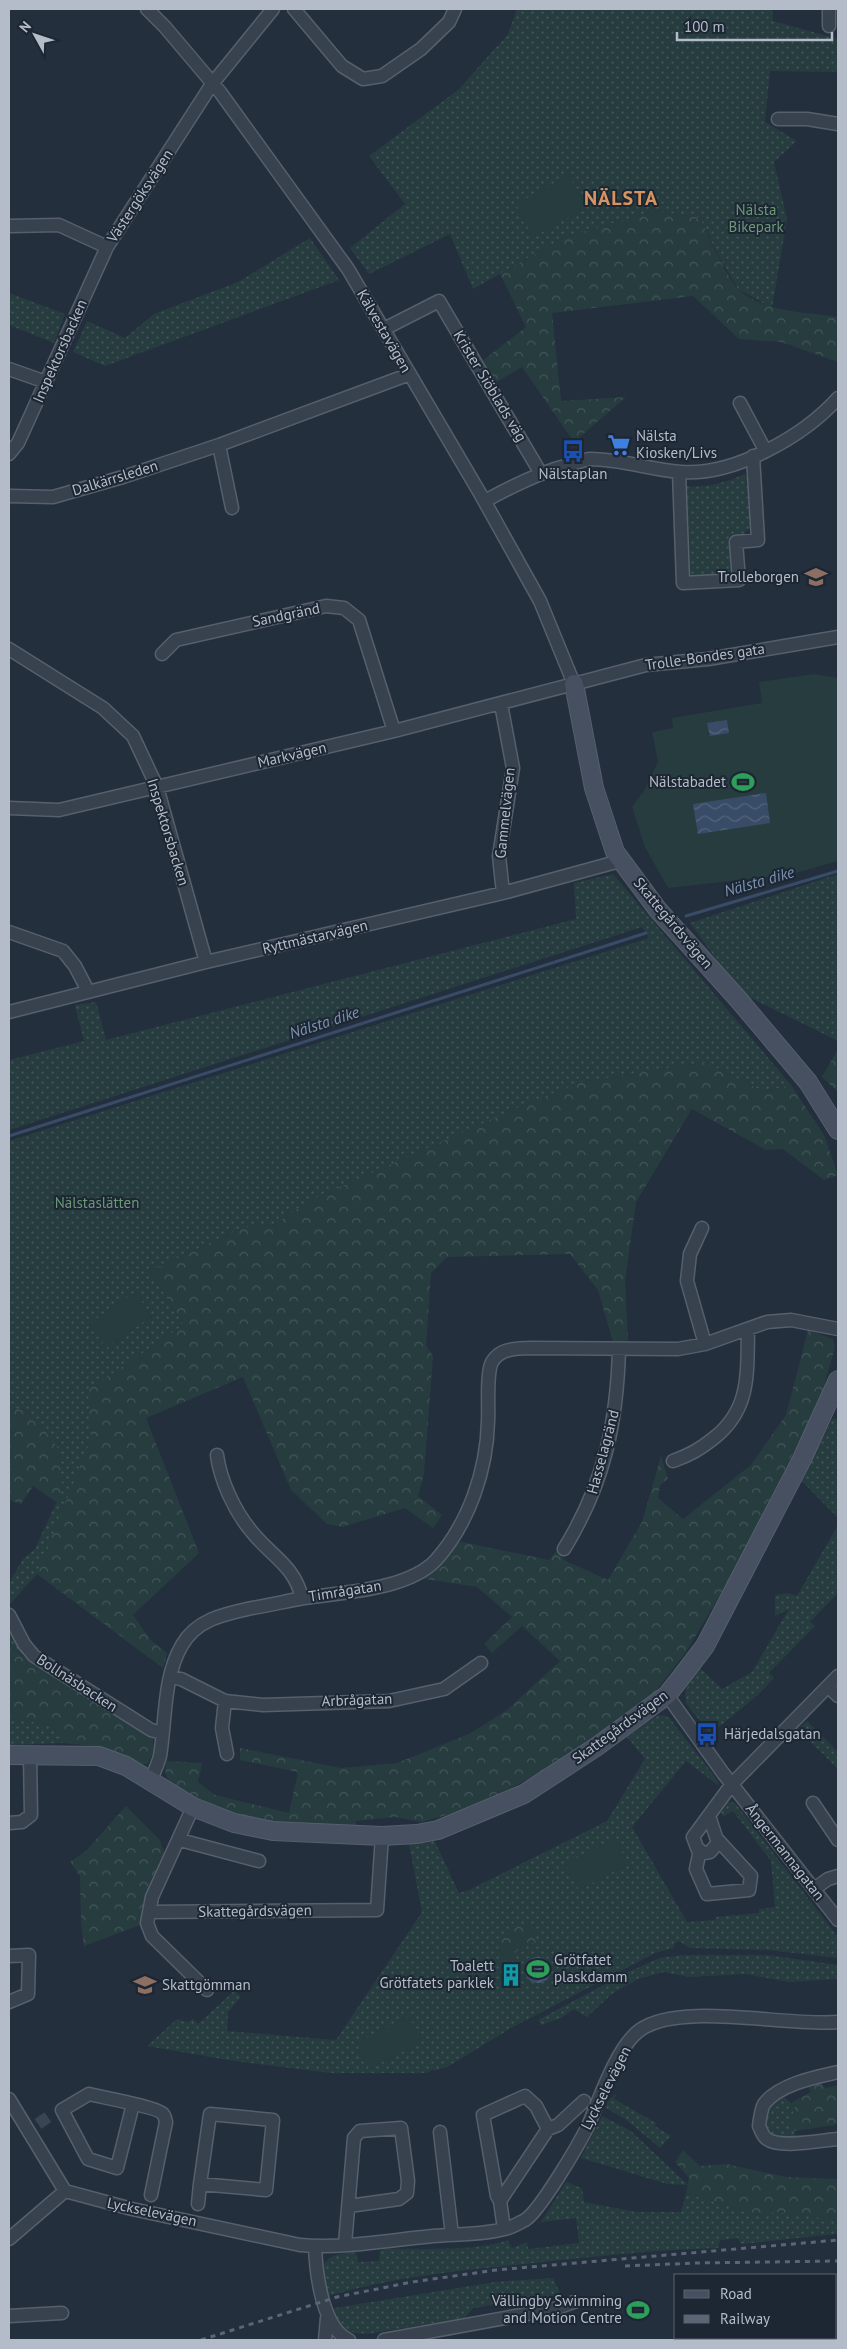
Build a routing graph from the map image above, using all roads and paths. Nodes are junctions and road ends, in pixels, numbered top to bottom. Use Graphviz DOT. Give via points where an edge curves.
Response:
graph roads {
  1 [pos="147,9"];
  2 [pos="273,9"];
  3 [pos="294,9"];
  4 [pos="455,9"];
  5 [pos="829,9"];
  6 [pos="829,26"];
  7 [pos="212,84"];
  8 [pos="778,119"];
  9 [pos="838,124"];
  10 [pos="9,226"];
  11 [pos="107,247"];
  12 [pos="384,329"];
  13 [pos="9,369"];
  14 [pos="410,374"];
  15 [pos="46,382"];
  16 [pos="838,398"];
  17 [pos="740,403"];
  18 [pos="219,445"];
  19 [pos="765,450"];
  20 [pos="9,454"];
  21 [pos="753,456"];
  22 [pos="540,472"];
  23 [pos="679,472"];
  24 [pos="9,496"];
  25 [pos="485,501"];
  26 [pos="232,508"];
  27 [pos="838,637"];
  28 [pos="9,649"];
  29 [pos="162,654"];
  30 [pos="574,684"];
  31 [pos="501,704"];
  32 [pos="394,731"];
  33 [pos="157,787"];
  34 [pos="9,808"];
  35 [pos="620,861"];
  36 [pos="503,892"];
  37 [pos="9,932"];
  38 [pos="206,962"];
  39 [pos="88,991"];
  40 [pos="9,1012"];
  41 [pos="838,1130"];
  42 [pos="702,1228"];
  43 [pos="748,1329"];
  44 [pos="838,1329"];
  45 [pos="704,1344"];
  46 [pos="619,1349"];
  47 [pos="838,1380"];
  48 [pos="217,1455"];
  49 [pos="673,1461"];
  50 [pos="564,1549"];
  51 [pos="302,1598"];
  52 [pos="9,1615"];
  53 [pos="481,1663"];
  54 [pos="838,1676"];
  55 [pos="170,1677"];
  56 [pos="828,1686"];
  57 [pos="667,1695"];
  58 [pos="838,1696"];
  59 [pos="225,1701"];
  60 [pos="162,1733"];
  61 [pos="9,1754"];
  62 [pos="30,1754"];
  63 [pos="228,1754"];
  64 [pos="151,1780"];
  65 [pos="732,1784"];
  66 [pos="813,1803"];
  67 [pos="193,1807"];
  68 [pos="709,1816"];
  69 [pos="9,1824"];
  70 [pos="382,1836"];
  71 [pos="180,1840"];
  72 [pos="718,1840"];
  73 [pos="838,1840"];
  74 [pos="700,1850"];
  75 [pos="258,1861"];
  76 [pos="838,1876"];
  77 [pos="814,1889"];
  78 [pos="149,1912"];
  79 [pos="838,1920"];
  80 [pos="9,1956"];
  81 [pos="207,1990"];
  82 [pos="9,2002"];
  83 [pos="838,2022"];
  84 [pos="838,2072"];
  85 [pos="9,2099"];
  86 [pos="584,2101"];
  87 [pos="132,2104"];
  88 [pos="548,2129"];
  89 [pos="440,2132"];
  90 [pos="838,2139"];
  91 [pos="200,2184"];
  92 [pos="65,2191"];
  93 [pos="151,2195"];
  94 [pos="500,2201"];
  95 [pos="198,2204"];
  96 [pos="349,2206"];
  97 [pos="504,2229"];
  98 [pos="452,2235"];
  99 [pos="9,2239"];
  100 [pos="345,2244"];
  101 [pos="315,2246"];
  102 [pos="574,2302"];
  103 [pos="62,2313"];
  104 [pos="327,2314"];
  105 [pos="9,2316"];
  106 [pos="325,2340"];
  107 [pos="349,2340"];
  108 [pos="384,2340"];
  1 -- 7 [label="street, Kälvestavägen"];
  2 -- 7 [label="street, Västergöksvägen"];
  3 -- 4 [label="street" via="342,66 363,79 382,76 421,49 449,22"];
  5 -- 6 [label="street"];
  7 -- 11 [label="street, Västergöksvägen"];
  7 -- 12 [label="street, Kälvestavägen" via="348,269"];
  8 -- 9 [label="street"];
  10 -- 11 [label="street, Västergöksvägen" via="59,225"];
  11 -- 15 [label="street, Inspektorsbacken"];
  12 -- 14 [label="street, Kälvestavägen"];
  12 -- 22 [label="street, Krister Siöblads väg" via="439,301"];
  13 -- 15 [label="street"];
  14 -- 18 [label="street, Dalkärrsleden"];
  14 -- 25 [label="street, Kälvestavägen"];
  15 -- 20 [label="street, Inspektorsbacken" via="18,443"];
  16 -- 19 [label="street" via="803,430"];
  17 -- 19 [label="street"];
  18 -- 24 [label="street, Dalkärrsleden" via="54,497"];
  18 -- 26 [label="street"];
  19 -- 21 [label="street"];
  21 -- 23 [label="street" via="702,473"];
  21 -- 23 [label="street" via="758,540 736,542 739,580 683,583"];
  22 -- 23 [label="street" via="588,459 623,461"];
  22 -- 25 [label="street"];
  25 -- 30 [label="street, Kälvestavägen" via="540,601"];
  27 -- 30 [label="street, Trolle-Bondes gata" via="646,666"];
  28 -- 33 [label="street, Inspektorsbacken" via="103,708 133,736"];
  29 -- 32 [label="street, Sandgränd" via="176,640 326,606 344,608 359,620"];
  30 -- 31 [label="street, Markvägen"];
  30 -- 35 [label="street, Skattegårdsvägen" via="594,788"];
  31 -- 32 [label="street, Markvägen"];
  31 -- 36 [label="street, Gammelvägen" via="513,768 499,856"];
  32 -- 33 [label="street, Markvägen"];
  33 -- 34 [label="street, Markvägen" via="59,810"];
  33 -- 38 [label="street, Inspektorsbacken"];
  35 -- 36 [label="street, Ryttmästarvägen"];
  35 -- 41 [label="street, Skattegårdsvägen" via="658,910 808,1082"];
  36 -- 38 [label="street, Ryttmästarvägen"];
  37 -- 39 [label="street" via="63,951"];
  38 -- 39 [label="street, Ryttmästarvägen"];
  39 -- 40 [label="street, Ryttmästarvägen"];
  42 -- 45 [label="street" via="690,1254 687,1281"];
  43 -- 44 [label="street, Timrågatan" via="767,1322 791,1320"];
  43 -- 45 [label="street, Timrågatan"];
  43 -- 49 [label="street" via="747,1380 742,1405 722,1432 693,1454"];
  45 -- 46 [label="street, Timrågatan" via="678,1349"];
  46 -- 50 [label="street, Hasselagränd" via="618,1393 603,1465 583,1519"];
  46 -- 51 [label="street, Timrågatan" via="529,1348 506,1350 496,1355 490,1368 488,1437 477,1492 448,1546 434,1562 419,1572 380,1588"];
  47 -- 57 [label="street, Skattegårdsvägen" via="802,1459 704,1646"];
  48 -- 51 [label="street" via="219,1468 239,1513 251,1532 294,1575"];
  51 -- 55 [label="street, Timrågatan" via="217,1616 196,1627 182,1645"];
  52 -- 60 [label="street, Bollnäsbacken" via="34,1656 151,1730"];
  53 -- 59 [label="street, Arbrågatan" via="444,1689 388,1701 263,1705"];
  54 -- 56 [label="street"];
  55 -- 59 [label="street, Arbrågatan" via="181,1679"];
  55 -- 60 [label="street, Timrågatan"];
  56 -- 58 [label="street"];
  56 -- 65 [label="street"];
  57 -- 65 [label="street, Ångermannagatan"];
  57 -- 70 [label="street, Skattegårdsvägen" via="524,1794 438,1830"];
  59 -- 63 [label="street" via="222,1728"];
  60 -- 64 [label="street, Timrågatan" via="159,1758"];
  61 -- 62 [label="street, Skattegårdsvägen"];
  62 -- 64 [label="street, Skattegårdsvägen" via="99,1756"];
  62 -- 69 [label="street" via="31,1815 22,1822"];
  64 -- 67 [label="street, Skattegårdsvägen"];
  65 -- 68 [label="street"];
  65 -- 77 [label="street, Ångermannagatan"];
  66 -- 73 [label="street"];
  67 -- 70 [label="street, Skattegårdsvägen" via="234,1823 273,1831"];
  67 -- 71 [label="street"];
  68 -- 72 [label="street"];
  68 -- 74 [label="street" via="693,1837"];
  70 -- 78 [label="street, Skattegårdsvägen" via="377,1910"];
  71 -- 75 [label="street"];
  71 -- 78 [label="street" via="152,1898"];
  72 -- 74 [label="street" via="710,1852"];
  72 -- 74 [label="street" via="751,1876 749,1890 707,1894 696,1869"];
  76 -- 77 [label="street"];
  77 -- 79 [label="street, Ångermannagatan"];
  78 -- 81 [label="street" via="147,1923 152,1936"];
  80 -- 82 [label="street" via="29,1955 28,1994"];
  83 -- 97 [label="street, Lyckselevägen" via="744,2017 671,2018 640,2030 622,2052 586,2129 555,2182 526,2219"];
  84 -- 90 [label="street" via="800,2081 772,2096 763,2105 759,2126 765,2139 773,2142"];
  85 -- 92 [label="street"];
  86 -- 88 [label="street" via="558,2125"];
  87 -- 87 [label="street, Lyckselevägen" via="89,2094 62,2110 88,2159 118,2168"];
  87 -- 93 [label="street, Lyckselevägen" via="157,2110 166,2122"];
  88 -- 94 [label="street"];
  88 -- 94 [label="street" via="536,2106 526,2096 483,2114"];
  89 -- 98 [label="street"];
  91 -- 91 [label="street, Lyckselevägen" via="266,2190 273,2120 210,2114"];
  91 -- 95 [label="street, Lyckselevägen"];
  92 -- 99 [label="street"];
  92 -- 101 [label="street, Lyckselevägen" via="132,2209"];
  94 -- 97 [label="street"];
  96 -- 96 [label="street" via="354,2138 360,2131 400,2128 408,2193 399,2199"];
  96 -- 100 [label="street"];
  97 -- 98 [label="street, Lyckselevägen"];
  98 -- 100 [label="street, Lyckselevägen"];
  100 -- 101 [label="street, Lyckselevägen"];
  101 -- 104 [label="street"];
  102 -- 108 [label="street" via="554,2309"];
  103 -- 105 [label="street"];
  104 -- 106 [label="street"];
  104 -- 107 [label="street" via="333,2328"];
}
